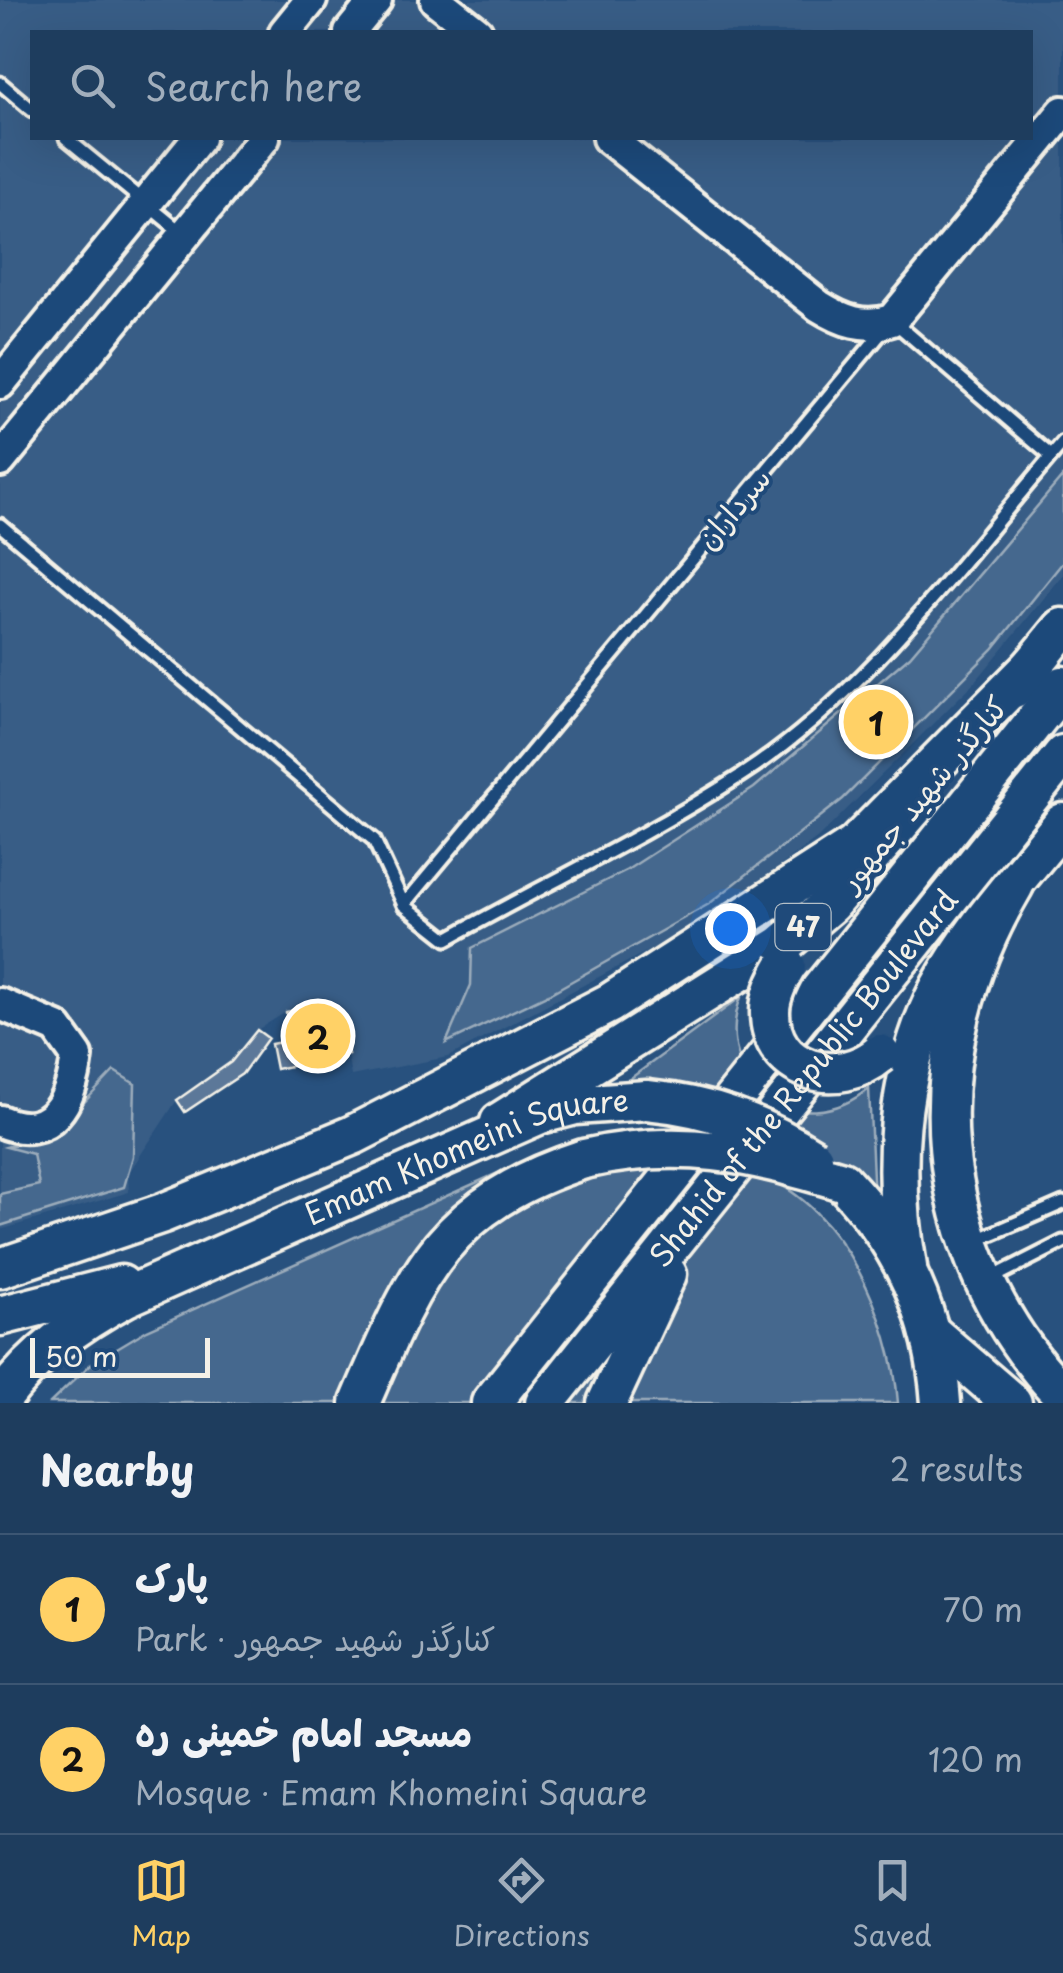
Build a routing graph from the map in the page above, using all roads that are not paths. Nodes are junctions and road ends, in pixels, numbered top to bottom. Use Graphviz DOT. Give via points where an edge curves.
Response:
graph roads {
  1 [pos="311,0"];
  2 [pos="376,0"];
  3 [pos="436,0"];
  4 [pos="287,30"];
  5 [pos="352,30"];
  6 [pos="474,30"];
  7 [pos="0,83"];
  8 [pos="30,108"];
  9 [pos="1063,112"];
  10 [pos="68,140"];
  11 [pos="197,140"];
  12 [pos="262,140"];
  13 [pos="611,140"];
  14 [pos="146,202"];
  15 [pos="185,236"];
  16 [pos="892,320"];
  17 [pos="0,383"];
  18 [pos="1063,443"];
  19 [pos="1051,456"];
  20 [pos="0,461"];
  21 [pos="0,524"];
  22 [pos="1063,628"];
  23 [pos="1048,675"];
  24 [pos="1063,755"];
  25 [pos="1063,823"];
  26 [pos="1014,885"];
  27 [pos="404,904"];
  28 [pos="830,904"];
  29 [pos="940,988"];
  30 [pos="0,1004"];
  31 [pos="0,1121"];
  32 [pos="471,1143"];
  33 [pos="842,1181"];
  34 [pos="1063,1203"];
  35 [pos="694,1218"];
  36 [pos="969,1242"];
  37 [pos="1063,1242"];
  38 [pos="196,1266"];
  39 [pos="907,1266"];
  40 [pos="0,1268"];
  41 [pos="985,1283"];
  42 [pos="0,1316"];
  43 [pos="932,1334"];
  44 [pos="1063,1395"];
  45 [pos="0,1401"];
  46 [pos="360,1403"];
  47 [pos="491,1403"];
  48 [pos="545,1403"];
  49 [pos="608,1403"];
  50 [pos="941,1403"];
  51 [pos="1012,1403"];
  1 -- 4 [label="street"];
  2 -- 5 [label="street"];
  3 -- 6 [label="street"];
  7 -- 8 [label="lane"];
  9 -- 16 [label="street, سرداران"];
  10 -- 14 [label="lane"];
  11 -- 14 [label="street"];
  12 -- 15 [label="street"];
  13 -- 16 [label="street" via="819,306 856,324"];
  14 -- 15 [label="lane"];
  14 -- 17 [label="street"];
  15 -- 20 [label="street"];
  16 -- 19 [label="lane"];
  16 -- 27 [label="lane, سرداران"];
  18 -- 19 [label="lane"];
  19 -- 27 [label="lane" via="896,638 820,713 742,775 447,939"];
  21 -- 27 [label="lane" via="374,840"];
  22 -- 23 [label="main road, کنارگذر شهید جمهور / 47"];
  23 -- 28 [label="main road, کنارگذر شهید جمهور / 47"];
  23 -- 40 [label="main road" via="854,846 610,1003 353,1135 163,1213"];
  23 -- 47 [label="main road, Shahid of the Republic Boulevard"];
  24 -- 35 [label="main road, Shahid of the Republic Boulevard"];
  25 -- 26 [label="main road, 47"];
  26 -- 29 [label="main road, 47"];
  26 -- 36 [label="main road" via="972,969 950,1059 948,1133"];
  28 -- 29 [label="main road, bridge" via="786,966 770,1011 785,1053 810,1070 840,1075 880,1054"];
  28 -- 32 [label="main road, کنارگذر شهید جمهور / 47" via="704,997 557,1083"];
  29 -- 39 [label="main road, 47" via="922,1028 902,1116 898,1198"];
  30 -- 31 [label="street" via="57,1028 77,1056 73,1092 48,1121 16,1128"];
  32 -- 33 [label="main road, Emam Khomeini Square / 47, bridge" via="575,1105 647,1100 752,1124"];
  32 -- 38 [label="main road, Emam Khomeini Square / 47"];
  33 -- 39 [label="main road, Emam Khomeini Square / 47"];
  33 -- 46 [label="main road, bridge" via="702,1147 644,1147 584,1158 497,1197 446,1240 405,1298"];
  34 -- 36 [label="lane"];
  35 -- 48 [label="main road, Shahid of the Republic Boulevard"];
  35 -- 49 [label="main road"];
  36 -- 41 [label="main road"];
  37 -- 41 [label="lane"];
  38 -- 42 [label="main road, 47"];
  38 -- 45 [label="main road, Emam Khomeini Square / 47" via="65,1334"];
  39 -- 43 [label="main road, Emam Khomeini Square / 47"];
  41 -- 44 [label="main road" via="1022,1346"];
  43 -- 50 [label="main road, Emam Khomeini Square / 47"];
  43 -- 51 [label="main road, 47"];
}
